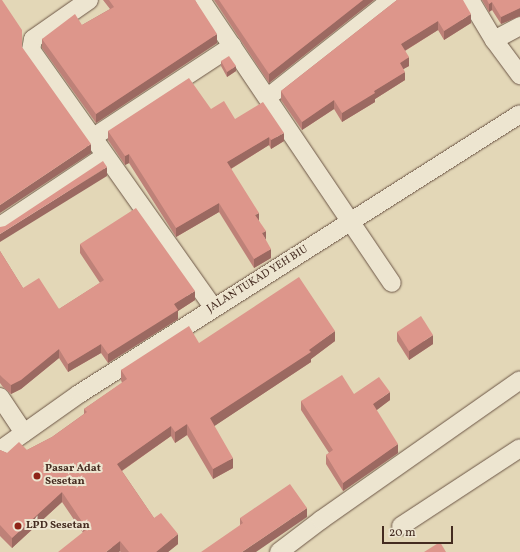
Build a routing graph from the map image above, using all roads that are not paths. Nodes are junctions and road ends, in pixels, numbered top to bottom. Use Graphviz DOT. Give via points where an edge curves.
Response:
graph roads {
  1 [pos="89,0"];
  2 [pos="201,0"];
  3 [pos="391,0"];
  4 [pos="470,0"];
  5 [pos="520,26"];
  6 [pos="494,40"];
  7 [pos="232,46"];
  8 [pos="520,75"];
  9 [pos="268,97"];
  10 [pos="520,114"];
  11 [pos="92,138"];
  12 [pos="106,156"];
  13 [pos="353,222"];
  14 [pos="0,226"];
  15 [pos="392,283"];
  16 [pos="213,307"];
  17 [pos="520,380"];
  18 [pos="0,397"];
  19 [pos="24,433"];
  20 [pos="520,448"];
  21 [pos="0,450"];
  22 [pos="402,526"];
  23 [pos="279,552"];
  1 -- 11 [label="street" via="33,39 31,50"];
  2 -- 7 [label="street"];
  3 -- 9 [label="street"];
  4 -- 6 [label="street"];
  5 -- 6 [label="street"];
  6 -- 8 [label="street"];
  7 -- 9 [label="street"];
  7 -- 11 [label="street"];
  9 -- 13 [label="street"];
  10 -- 13 [label="street, JALAN TUKAD YEH BIU" via="440,163"];
  11 -- 12 [label="street"];
  12 -- 14 [label="street"];
  12 -- 16 [label="street"];
  13 -- 15 [label="street"];
  13 -- 16 [label="street, JALAN TUKAD YEH BIU"];
  16 -- 19 [label="street, JALAN TUKAD YEH BIU"];
  17 -- 23 [label="street"];
  18 -- 19 [label="street"];
  19 -- 21 [label="street, JALAN TUKAD YEH BIU"];
  20 -- 22 [label="street"];
}
